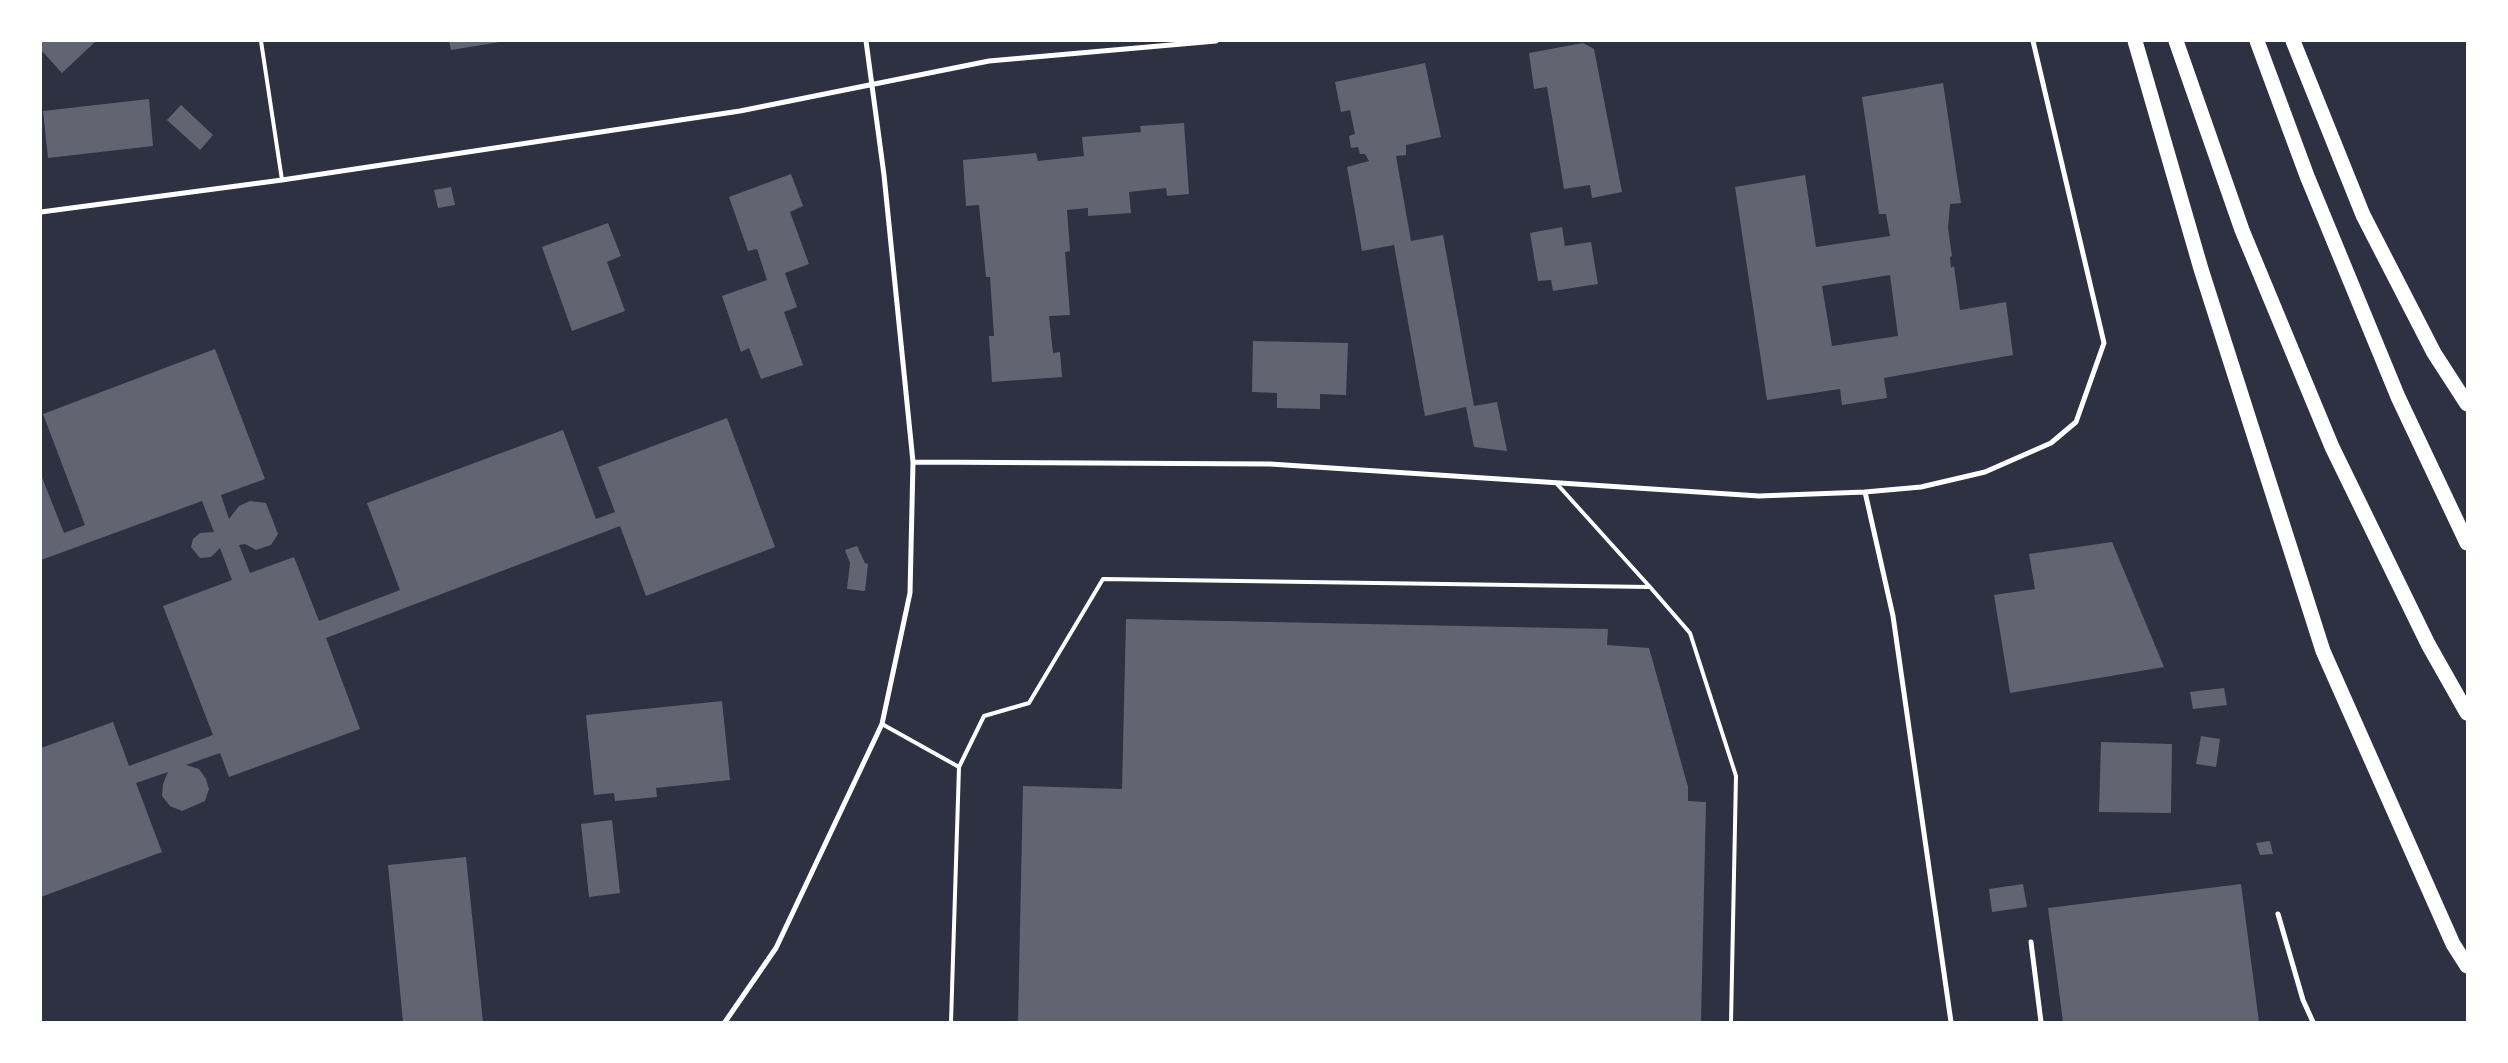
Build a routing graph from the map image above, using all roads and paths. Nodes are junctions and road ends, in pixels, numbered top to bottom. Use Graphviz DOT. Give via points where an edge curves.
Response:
graph roads {
  1 [pos="262,41"];
  2 [pos="866,41"];
  3 [pos="1216,41"];
  4 [pos="2032,41"];
  5 [pos="2135,41"];
  6 [pos="2176,41"];
  7 [pos="2257,41"];
  8 [pos="2293,41"];
  9 [pos="871,83"];
  10 [pos="282,180"];
  11 [pos="41,212"];
  12 [pos="2467,404"];
  13 [pos="913,462"];
  14 [pos="1557,484"];
  15 [pos="1865,492"];
  16 [pos="2467,543"];
  17 [pos="1650,587"];
  18 [pos="2467,712"];
  19 [pos="882,724"];
  20 [pos="959,767"];
  21 [pos="2278,914"];
  22 [pos="2031,942"];
  23 [pos="2467,966"];
  24 [pos="725,1022"];
  25 [pos="951,1022"];
  26 [pos="1730,1022"];
  27 [pos="1950,1022"];
  28 [pos="2041,1022"];
  29 [pos="2313,1022"];
  1 -- 10 [label="lane"];
  2 -- 9 [label="street"];
  3 -- 9 [label="street" via="989,61"];
  4 -- 15 [label="street" via="2104,343 2076,422 2051,443 1985,472 1921,487"];
  5 -- 23 [label="highway" via="2201,268 2324,651 2453,944"];
  6 -- 18 [label="highway" via="2242,230 2332,447 2428,644"];
  7 -- 16 [label="highway" via="2307,176 2398,397"];
  8 -- 12 [label="highway" via="2363,216 2434,353"];
  9 -- 10 [label="street" via="740,111"];
  9 -- 13 [label="street" via="884,175"];
  10 -- 11 [label="street"];
  13 -- 14 [label="street" via="1270,464"];
  13 -- 19 [label="street" via="910,592"];
  14 -- 15 [label="street" via="1759,496"];
  14 -- 17 [label="lane"];
  15 -- 27 [label="street" via="1894,616"];
  17 -- 20 [label="lane" via="1103,579 1029,703 984,716"];
  17 -- 26 [label="lane" via="1690,633 1736,776"];
  19 -- 20 [label="lane"];
  19 -- 24 [label="street" via="776,948"];
  20 -- 25 [label="lane"];
  21 -- 29 [label="street" via="2303,1000"];
  22 -- 28 [label="street"];
}
